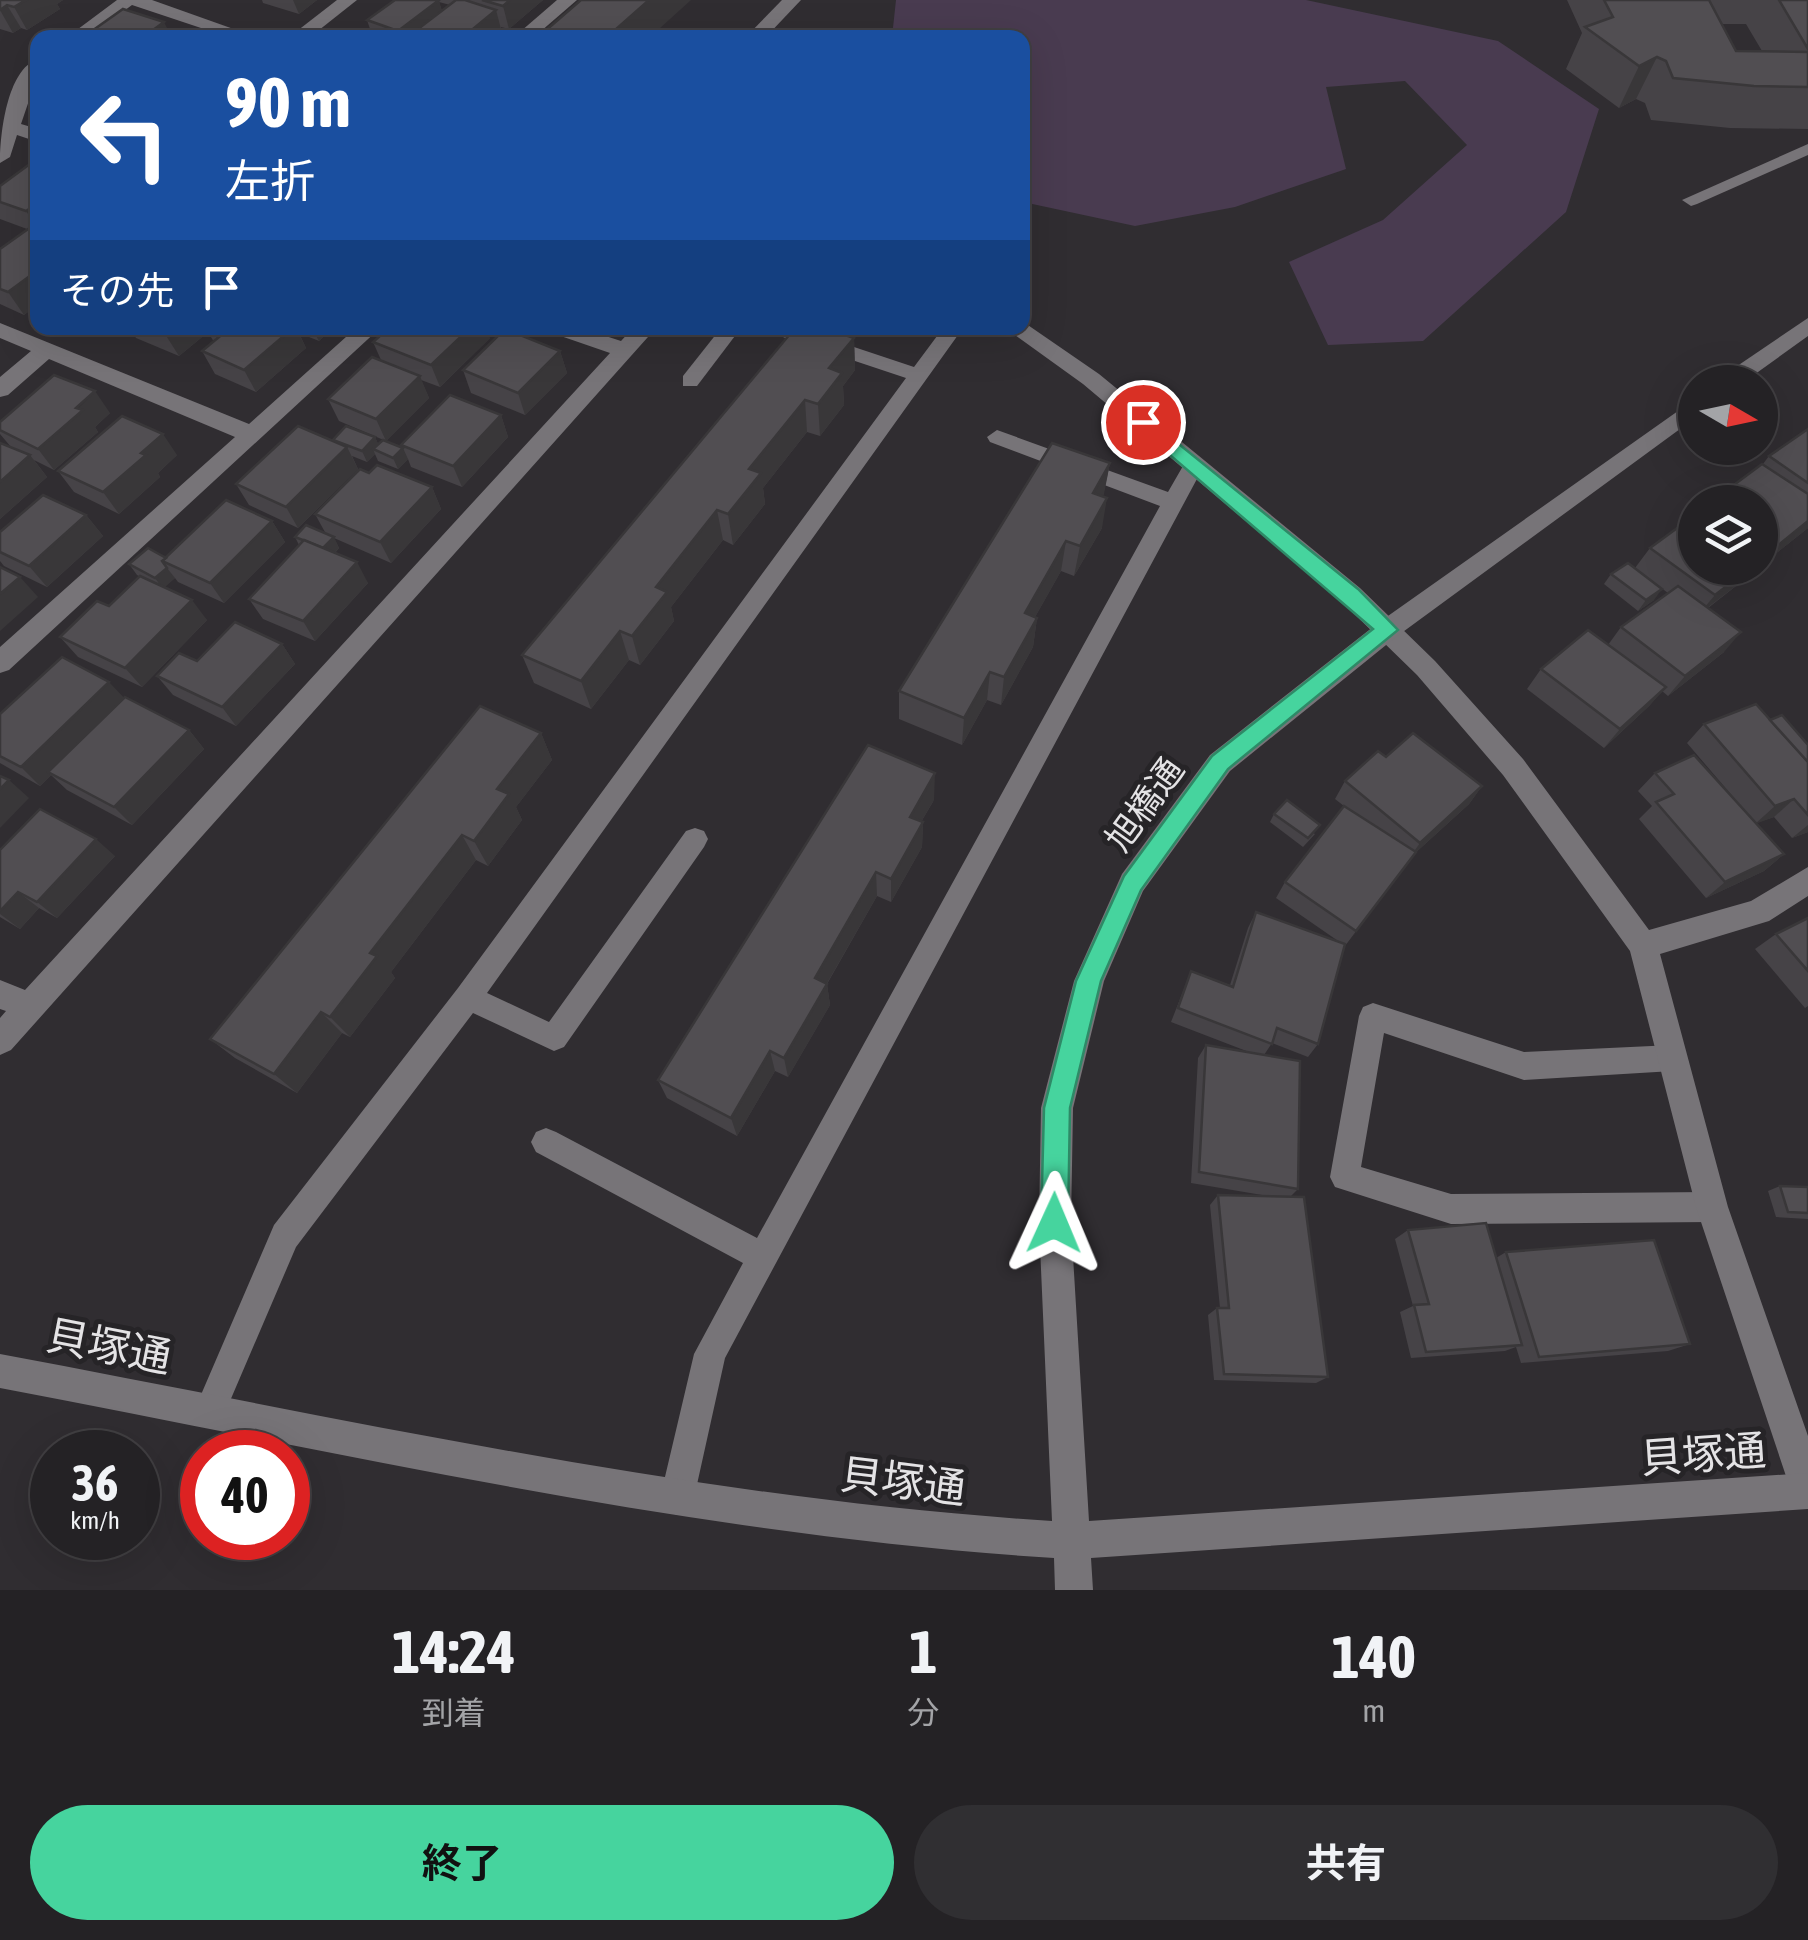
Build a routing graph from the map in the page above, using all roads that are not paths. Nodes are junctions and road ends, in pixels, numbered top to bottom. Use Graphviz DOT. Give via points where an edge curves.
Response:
graph roads {
  1 [pos="131,0"];
  2 [pos="348,0"];
  3 [pos="568,0"];
  4 [pos="792,0"];
  5 [pos="87,30"];
  6 [pos="225,30"];
  7 [pos="308,30"];
  8 [pos="532,30"];
  9 [pos="762,30"];
  10 [pos="30,69"];
  11 [pos="9,126"];
  12 [pos="30,133"];
  13 [pos="1808,149"];
  14 [pos="0,156"];
  15 [pos="1690,200"];
  16 [pos="1808,325"];
  17 [pos="0,330"];
  18 [pos="360,335"];
  19 [pos="580,335"];
  20 [pos="638,335"];
  21 [pos="726,335"];
  22 [pos="799,335"];
  23 [pos="947,335"];
  24 [pos="1030,335"];
  25 [pos="47,350"];
  26 [pos="624,350"];
  27 [pos="1753,365"];
  28 [pos="916,375"];
  29 [pos="690,382"];
  30 [pos="0,389"];
  31 [pos="1678,419"];
  32 [pos="248,434"];
  33 [pos="997,437"];
  34 [pos="1194,464"];
  35 [pos="1173,502"];
  36 [pos="1387,630"];
  37 [pos="0,663"];
  38 [pos="695,838"];
  39 [pos="1808,880"];
  40 [pos="1643,945"];
  41 [pos="0,994"];
  42 [pos="468,997"];
  43 [pos="30,1008"];
  44 [pos="0,1040"];
  45 [pos="1673,1058"];
  46 [pos="546,1142"];
  47 [pos="1712,1207"];
  48 [pos="762,1257"];
  49 [pos="0,1371"];
  50 [pos="210,1411"];
  51 [pos="1808,1490"];
  52 [pos="678,1498"];
  53 [pos="1070,1541"];
  54 [pos="1074,1590"];
  1 -- 5 [label="street"];
  1 -- 6 [label="street"];
  2 -- 7 [label="street"];
  3 -- 8 [label="street"];
  4 -- 9 [label="street"];
  10 -- 11 [label="street"];
  11 -- 12 [label="street"];
  11 -- 14 [label="street"];
  13 -- 15 [label="lane"];
  16 -- 27 [label="street"];
  17 -- 25 [label="street"];
  18 -- 32 [label="street"];
  19 -- 26 [label="street"];
  20 -- 26 [label="street"];
  21 -- 29 [label="lane"];
  22 -- 28 [label="lane"];
  23 -- 28 [label="lane"];
  24 -- 34 [label="street"];
  25 -- 30 [label="street"];
  25 -- 32 [label="street"];
  26 -- 43 [label="street"];
  28 -- 42 [label="lane"];
  31 -- 36 [label="street, 旭橋通"];
  32 -- 37 [label="street"];
  33 -- 35 [label="lane"];
  34 -- 35 [label="lane"];
  34 -- 36 [label="street"];
  35 -- 48 [label="lane"];
  36 -- 40 [label="street" via="1513,768"];
  36 -- 53 [label="street, 旭橋通" via="1220,763 1132,883 1088,981 1057,1108 1054,1223"];
  38 -- 42 [label="lane" via="554,1038"];
  39 -- 40 [label="street" via="1759,912"];
  40 -- 45 [label="street"];
  41 -- 43 [label="street"];
  42 -- 50 [label="lane" via="284,1236"];
  43 -- 44 [label="street"];
  45 -- 47 [label="street"];
  45 -- 47 [label="lane" via="1524,1066 1373,1016 1345,1177 1451,1209"];
  46 -- 48 [label="lane"];
  47 -- 51 [label="street"];
  48 -- 52 [label="lane" via="710,1354"];
  49 -- 50 [label="street, 貝塚通"];
  50 -- 52 [label="street, 貝塚通"];
  51 -- 53 [label="street, 貝塚通"];
  52 -- 53 [label="street, 貝塚通" via="942,1533"];
  53 -- 54 [label="street, 旭橋通"];
}
